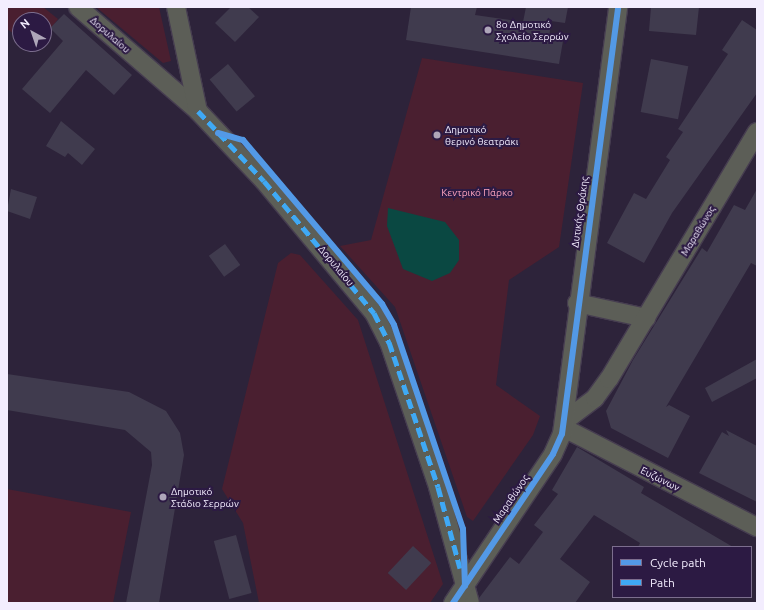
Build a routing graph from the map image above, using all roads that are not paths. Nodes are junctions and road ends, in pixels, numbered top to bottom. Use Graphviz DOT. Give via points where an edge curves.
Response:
graph roads {
  1 [pos="78,7"];
  2 [pos="176,7"];
  3 [pos="618,7"];
  4 [pos="198,111"];
  5 [pos="757,132"];
  6 [pos="577,303"];
  7 [pos="646,318"];
  8 [pos="565,424"];
  9 [pos="757,527"];
  10 [pos="465,586"];
  11 [pos="453,603"];
  12 [pos="470,603"];
  1 -- 4 [label="street, Δορυλαίου"];
  2 -- 4 [label="street"];
  3 -- 6 [label="street, Δυτικής Θράκης"];
  4 -- 10 [label="street, Δορυλαίου" via="264,181 374,312 389,342 438,487"];
  5 -- 7 [label="street, Μαραθώνος"];
  6 -- 7 [label="street"];
  6 -- 8 [label="street, Δυτικής Θράκης"];
  7 -- 8 [label="street, Μαραθώνος" via="595,398"];
  8 -- 9 [label="street, Ευζώνων"];
  8 -- 10 [label="street, Μαραθώνος" via="554,454"];
  10 -- 11 [label="street, Μαραθώνος"];
  10 -- 12 [label="street, Δορυλαίου"];
}
